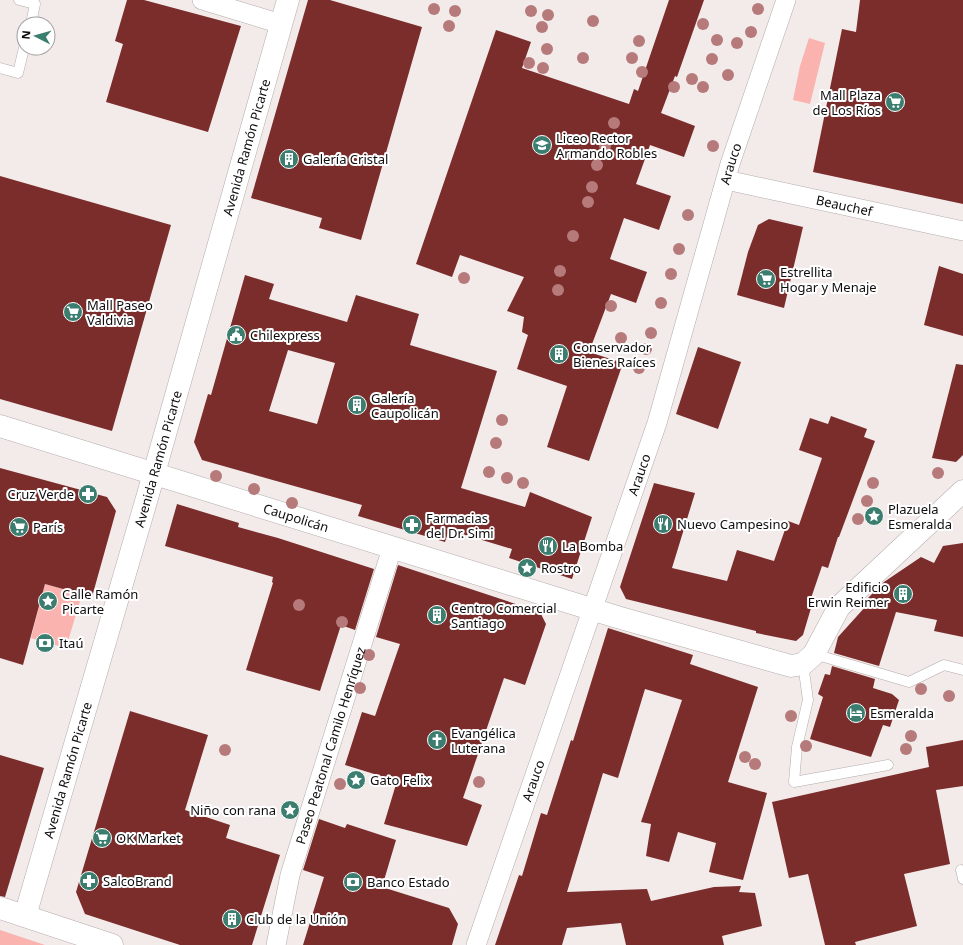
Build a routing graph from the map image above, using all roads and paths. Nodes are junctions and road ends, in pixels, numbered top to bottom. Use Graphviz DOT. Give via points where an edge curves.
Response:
graph roads {
  1 [pos="19,0"];
  2 [pos="202,0"];
  3 [pos="288,0"];
  4 [pos="786,0"];
  5 [pos="32,16"];
  6 [pos="281,24"];
  7 [pos="22,56"];
  8 [pos="0,68"];
  9 [pos="726,180"];
  10 [pos="963,231"];
  11 [pos="0,426"];
  12 [pos="154,473"];
  13 [pos="963,491"];
  14 [pos="392,548"];
  15 [pos="592,610"];
  16 [pos="808,659"];
  17 [pos="963,670"];
  18 [pos="888,765"];
  19 [pos="0,908"];
  20 [pos="25,916"];
  21 [pos="112,945"];
  22 [pos="276,945"];
  23 [pos="476,945"];
  1 -- 5 [label="lane" via="36,4"];
  2 -- 6 [label="street"];
  3 -- 6 [label="street, Avenida Ramón Picarte"];
  4 -- 9 [label="street, Arauco"];
  6 -- 12 [label="street, Avenida Ramón Picarte"];
  7 -- 8 [label="lane" via="18,73"];
  9 -- 10 [label="street, Beauchef"];
  9 -- 15 [label="street, Arauco" via="657,422"];
  11 -- 12 [label="street, Caupolicán"];
  12 -- 14 [label="street, Caupolicán"];
  12 -- 20 [label="street, Avenida Ramón Picarte"];
  13 -- 16 [label="street" via="839,607"];
  14 -- 15 [label="street, Caupolicán"];
  14 -- 22 [label="street, Paseo Peatonal Camilo Henríquez" via="290,875"];
  15 -- 16 [label="street" via="791,666"];
  15 -- 23 [label="street, Arauco"];
  16 -- 17 [label="lane" via="909,682 944,665"];
  16 -- 18 [label="lane" via="808,700 797,747 794,782"];
  19 -- 20 [label="street"];
  20 -- 21 [label="street"];
}
